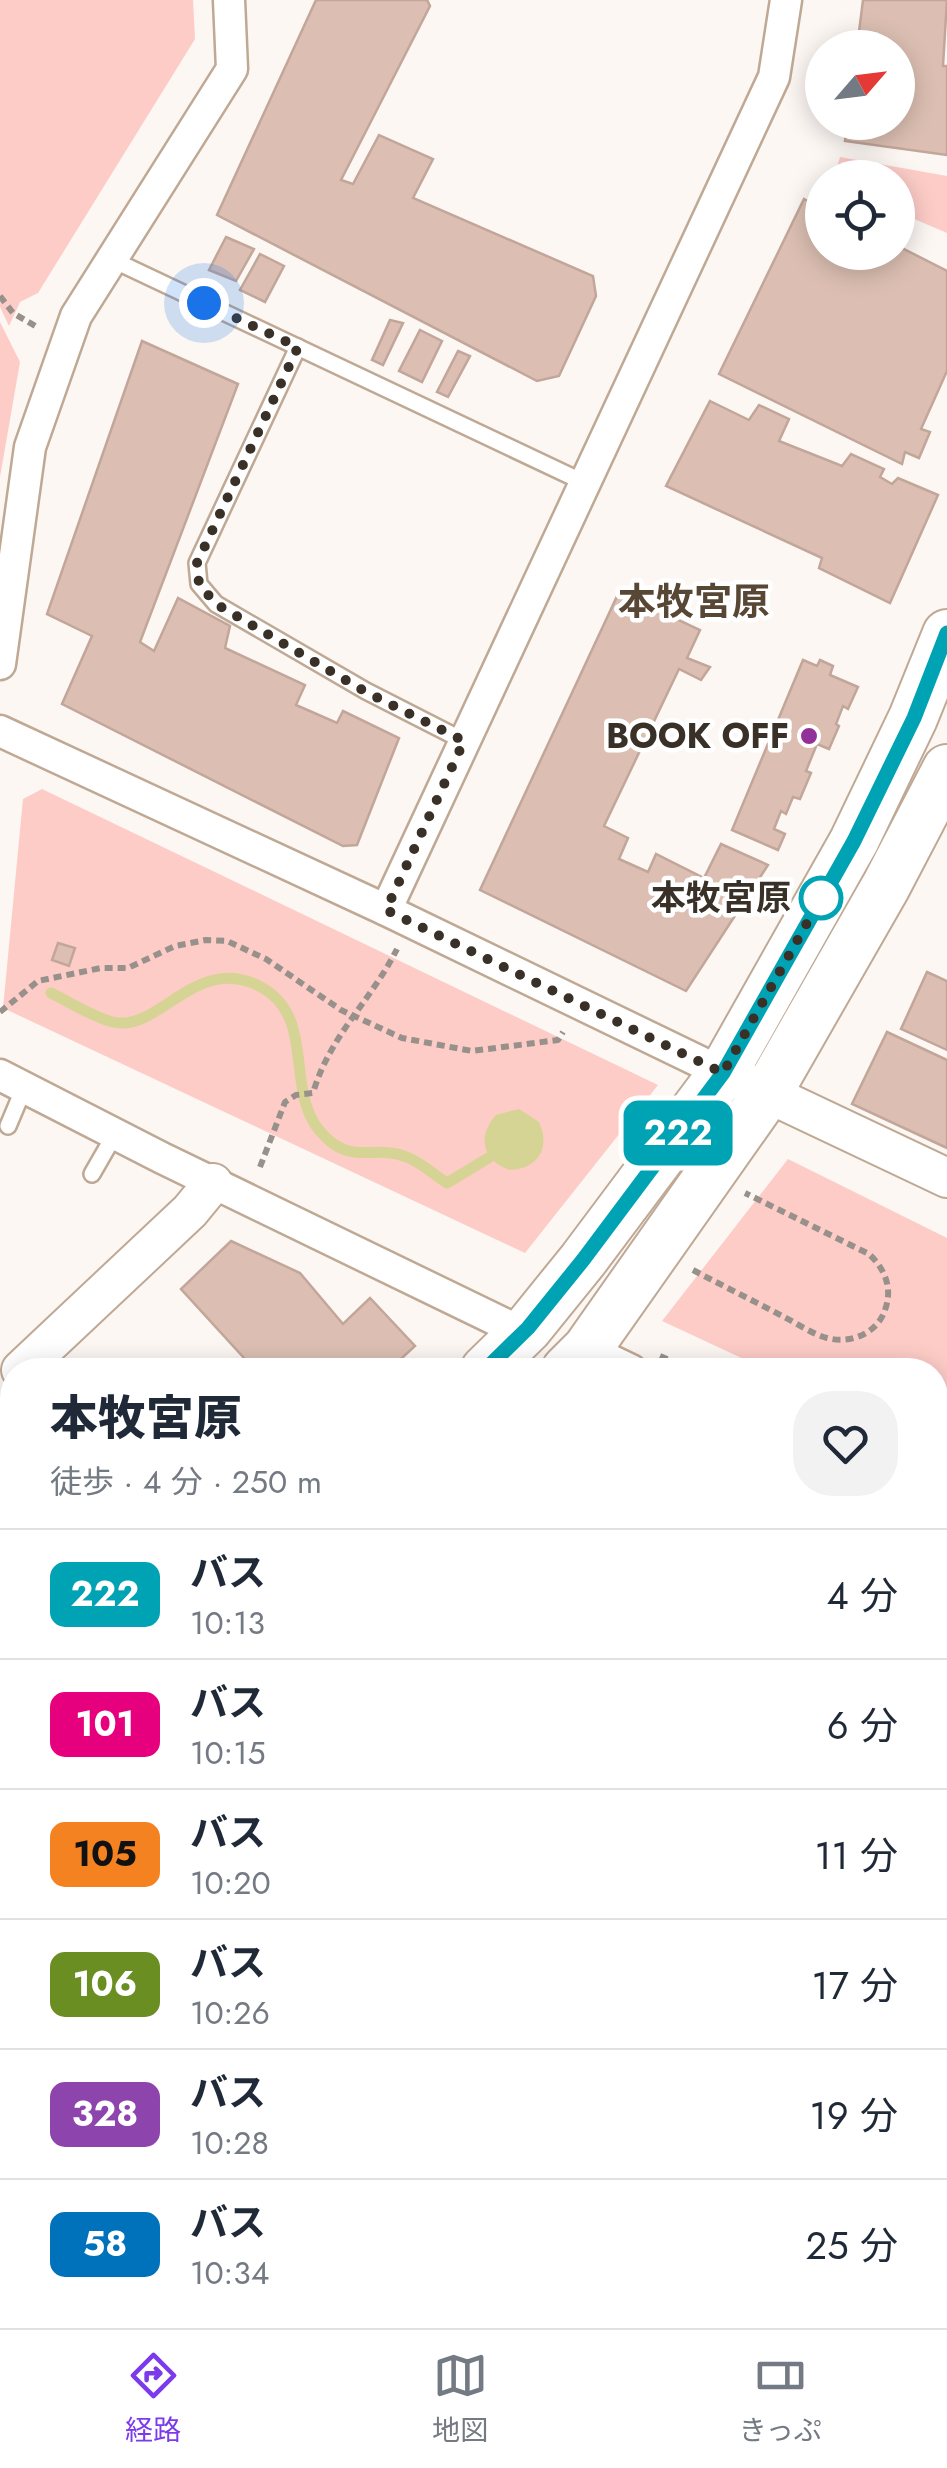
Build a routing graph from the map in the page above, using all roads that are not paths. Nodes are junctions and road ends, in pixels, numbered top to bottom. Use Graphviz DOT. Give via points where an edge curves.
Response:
graph roads {
  1 [pos="229,0"];
  2 [pos="786,0"];
  3 [pos="112,259"];
  4 [pos="298,347"];
  5 [pos="584,482"];
  6 [pos="947,634"];
  7 [pos="0,664"];
  8 [pos="0,731"];
  9 [pos="464,741"];
  10 [pos="947,769"];
  11 [pos="386,910"];
  12 [pos="723,1073"];
  13 [pos="12,1081"];
  14 [pos="768,1092"];
  15 [pos="8,1126"];
  16 [pos="115,1134"];
  17 [pos="92,1174"];
  18 [pos="947,1178"];
  19 [pos="213,1183"];
  20 [pos="524,1332"];
  21 [pos="35,1358"];
  22 [pos="497,1358"];
  23 [pos="577,1358"];
  1 -- 3 [label="street" via="232,69"];
  2 -- 5 [label="street" via="774,77"];
  3 -- 4 [label="lane"];
  3 -- 7 [label="street" via="76,316 30,447"];
  4 -- 5 [label="lane"];
  4 -- 9 [label="lane" via="197,563 199,584 216,604"];
  5 -- 9 [label="street"];
  6 -- 12 [label="main road" via="854,841"];
  8 -- 11 [label="street"];
  9 -- 11 [label="street"];
  10 -- 14 [label="main road"];
  11 -- 12 [label="street"];
  12 -- 14 [label="street"];
  12 -- 20 [label="main road"];
  13 -- 15 [label="lane"];
  13 -- 16 [label="street"];
  14 -- 18 [label="street"];
  14 -- 23 [label="main road"];
  16 -- 17 [label="lane"];
  16 -- 19 [label="street"];
  19 -- 20 [label="street"];
  19 -- 21 [label="street"];
  20 -- 22 [label="main road"];
}
